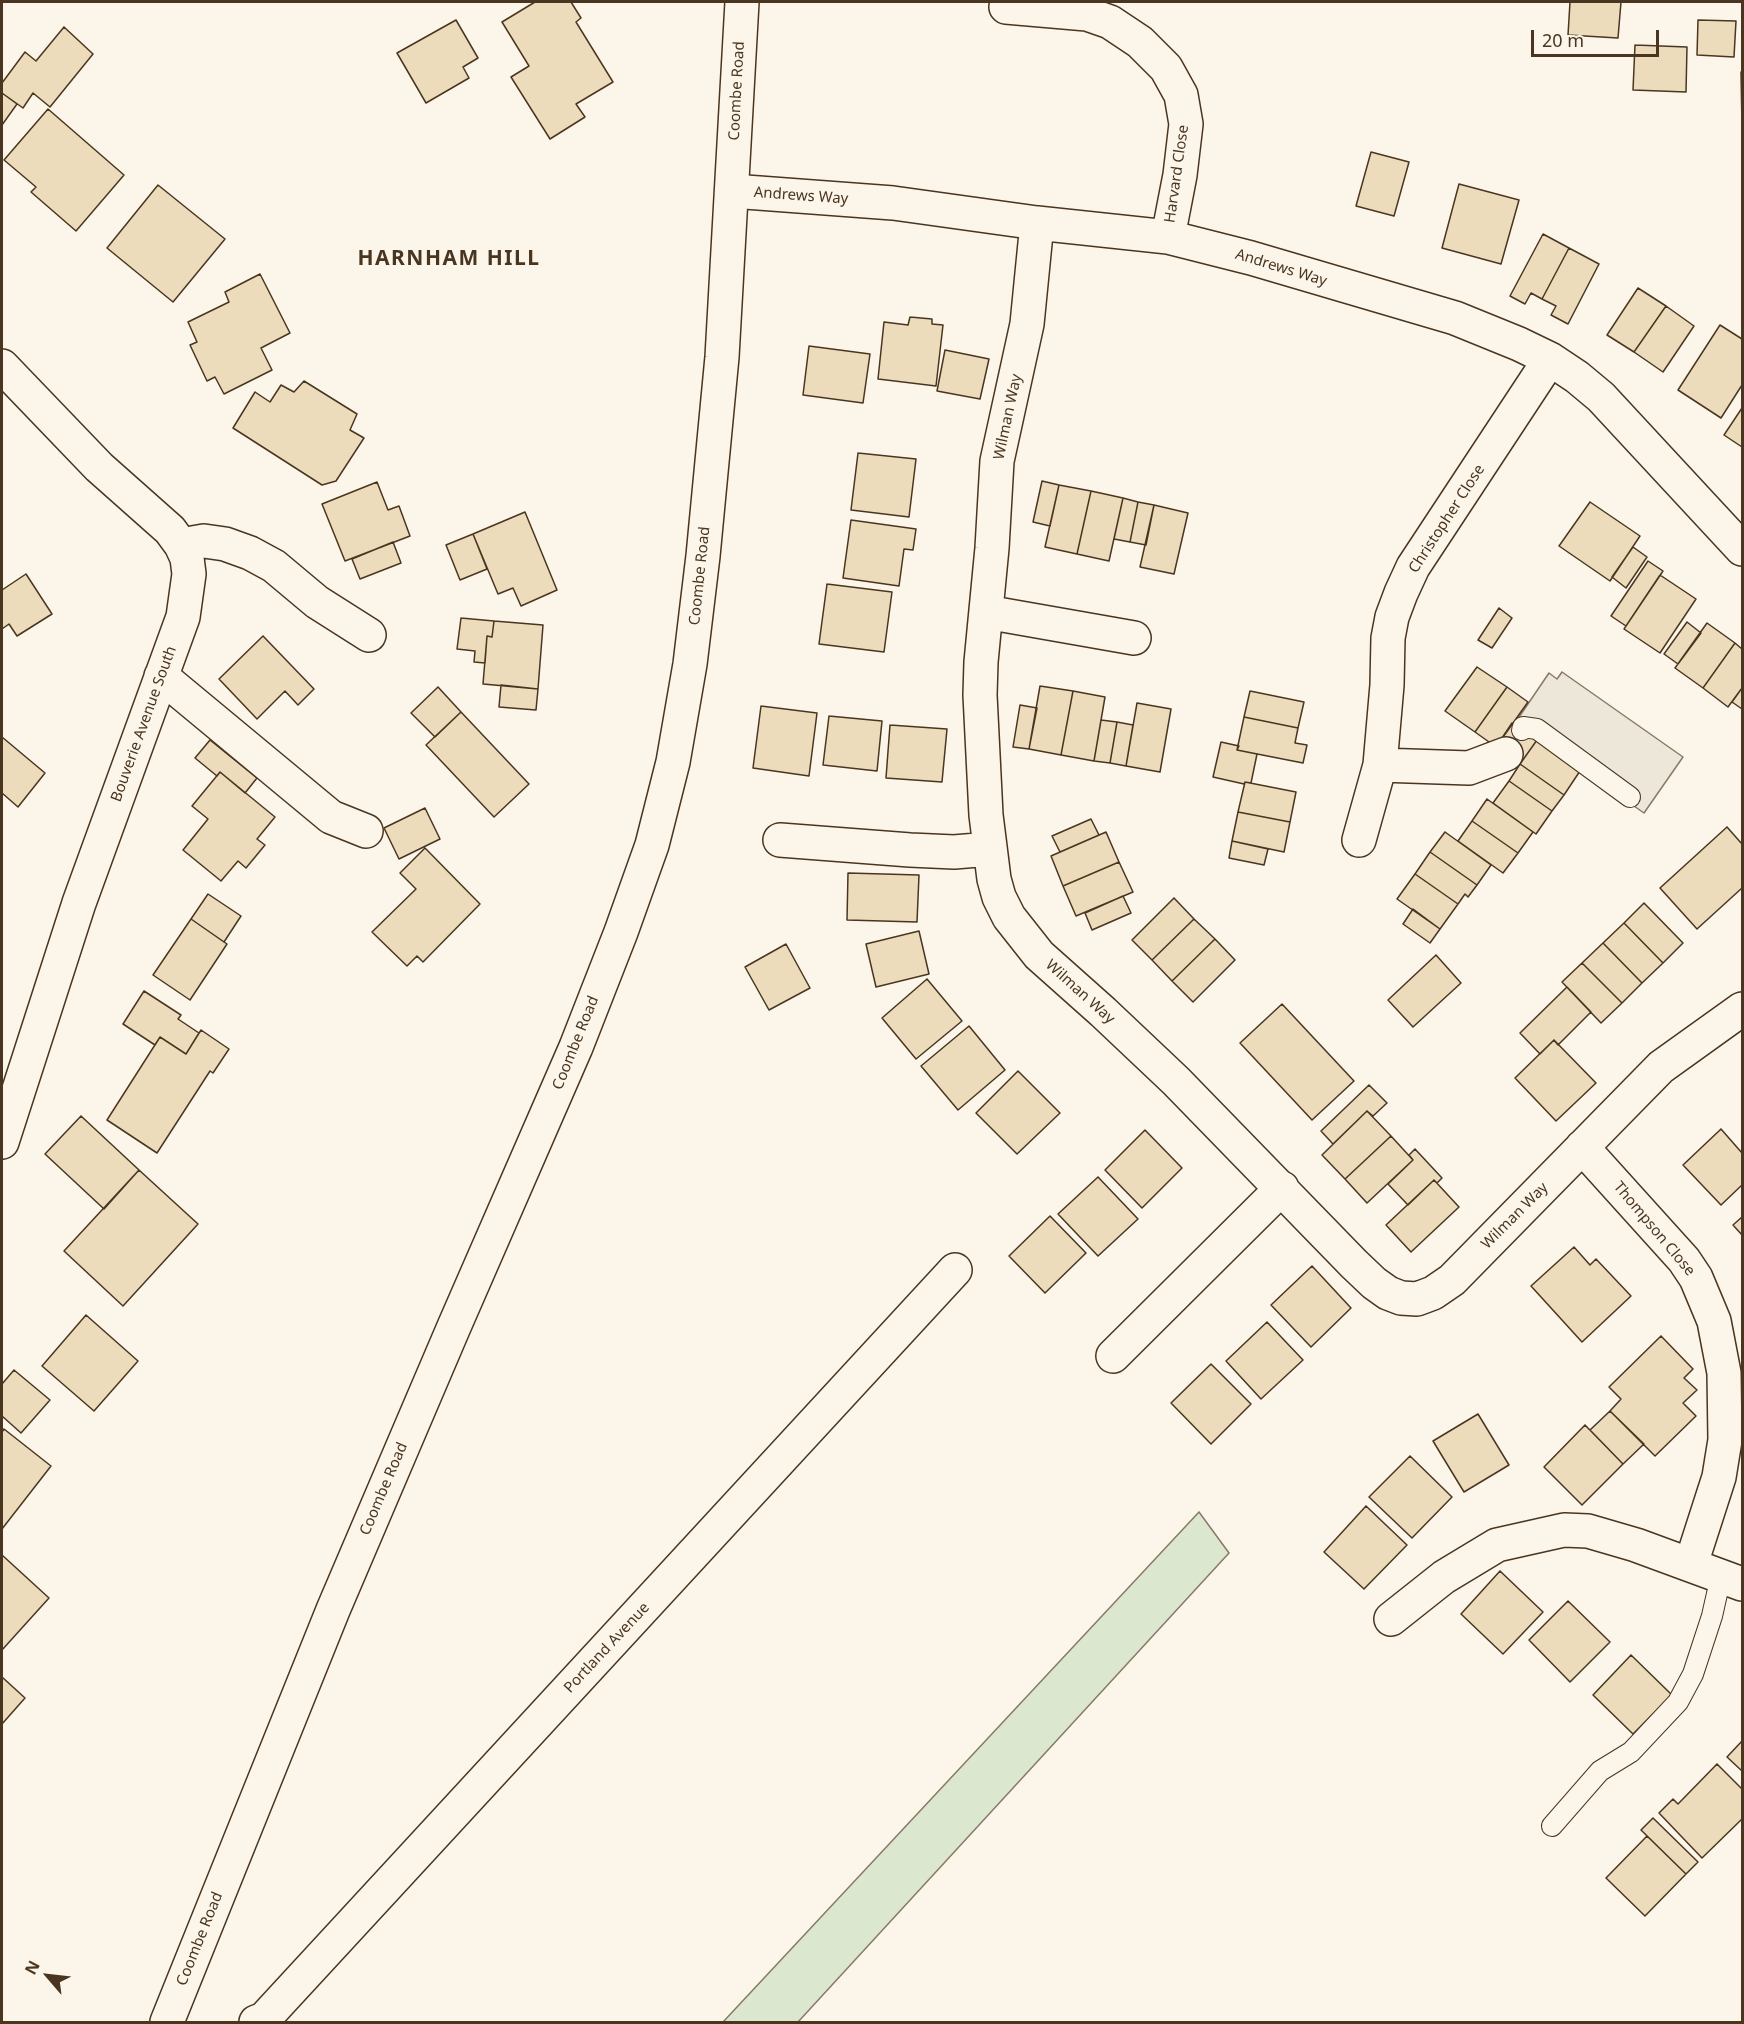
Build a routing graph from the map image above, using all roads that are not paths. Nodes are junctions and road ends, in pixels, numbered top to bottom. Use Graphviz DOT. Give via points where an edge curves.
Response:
graph roads {
  1 [pos="742,2"];
  2 [pos="1006,7"];
  3 [pos="1088,8"];
  4 [pos="732,191"];
  5 [pos="1037,223"];
  6 [pos="1168,237"];
  7 [pos="1551,359"];
  8 [pos="2,366"];
  9 [pos="181,545"];
  10 [pos="1743,549"];
  11 [pos="986,612"];
  12 [pos="369,635"];
  13 [pos="1134,638"];
  14 [pos="161,676"];
  15 [pos="1514,742"];
  16 [pos="1380,765"];
  17 [pos="1630,797"];
  18 [pos="366,831"];
  19 [pos="780,840"];
  20 [pos="1359,840"];
  21 [pos="990,849"];
  22 [pos="1743,1009"];
  23 [pos="2,1142"];
  24 [pos="1582,1147"];
  25 [pos="1282,1188"];
  26 [pos="955,1270"];
  27 [pos="1113,1356"];
  28 [pos="1691,1564"];
  29 [pos="1732,1580"];
  30 [pos="1391,1619"];
  31 [pos="1552,1826"];
  32 [pos="167,2022"];
  33 [pos="256,2022"];
  1 -- 4 [label="main road, Coombe Road"];
  2 -- 3 [label="main road, Harvard Close"];
  3 -- 6 [label="main road, Harvard Close" via="1140,42 1166,68 1181,95 1185,145"];
  4 -- 5 [label="main road, Andrews Way" via="893,203"];
  4 -- 32 [label="main road, Coombe Road" via="722,357 690,664 673,762 652,845 576,1047 338,1599"];
  5 -- 6 [label="main road, Andrews Way"];
  5 -- 11 [label="main road, Wilman Way" via="1028,324 997,461"];
  6 -- 7 [label="main road, Andrews Way" via="1455,318"];
  7 -- 10 [label="main road, Andrews Way" via="1601,397"];
  7 -- 16 [label="main road, Christopher Close" via="1413,567 1401,593 1388,638"];
  8 -- 9 [label="main road, Bouverie Avenue South"];
  9 -- 12 [label="main road" via="225,543 250,553"];
  9 -- 14 [label="main road, Bouverie Avenue South" via="189,574 183,616"];
  11 -- 13 [label="main road"];
  11 -- 21 [label="main road, Wilman Way" via="980,695"];
  14 -- 18 [label="main road" via="332,817"];
  14 -- 23 [label="main road, Bouverie Avenue South" via="80,903"];
  15 -- 16 [label="main road" via="1469,768"];
  15 -- 17 [label="lane" via="1523,727 1537,729"];
  16 -- 20 [label="main road, Christopher Close"];
  19 -- 21 [label="main road" via="954,852"];
  21 -- 25 [label="main road, Wilman Way" via="999,897 1009,917 1039,955 1168,1074"];
  22 -- 24 [label="main road, Wilman Way" via="1661,1067"];
  24 -- 25 [label="main road, Wilman Way" via="1452,1280 1417,1299 1401,1298 1374,1283"];
  24 -- 28 [label="main road, Thompson Close" via="1684,1260 1714,1321 1724,1373 1725,1440 1719,1477"];
  25 -- 27 [label="main road"];
  26 -- 33 [label="main road, Portland Avenue" via="264,2019"];
  28 -- 29 [label="main road"];
  28 -- 30 [label="main road" via="1588,1531 1564,1530 1497,1545 1444,1577"];
  29 -- 31 [label="lane" via="1712,1616 1693,1674 1678,1702 1631,1752 1599,1771"];
}
